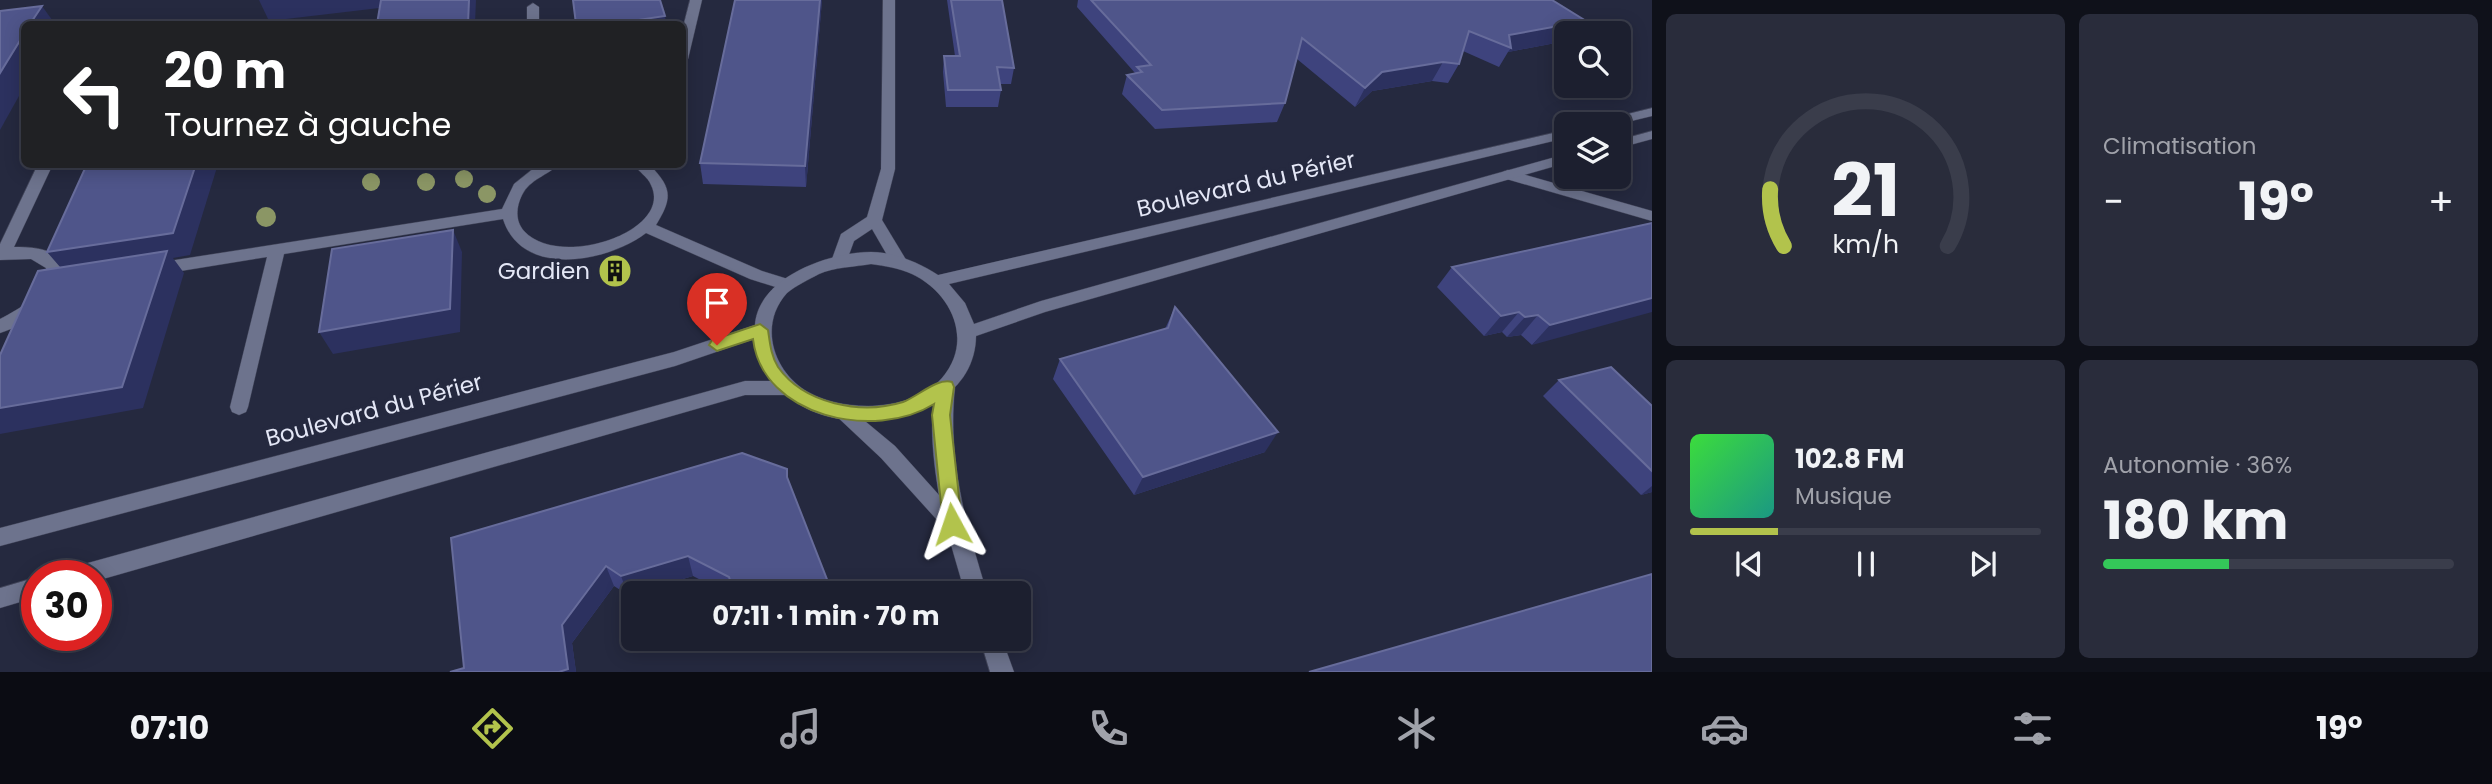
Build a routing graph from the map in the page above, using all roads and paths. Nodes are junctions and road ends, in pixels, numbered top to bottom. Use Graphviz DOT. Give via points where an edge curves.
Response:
graph roads {
  1 [pos="696,0"];
  2 [pos="889,0"];
  3 [pos="533,7"];
  4 [pos="533,21"];
  5 [pos="686,40"];
  6 [pos="1652,112"];
  7 [pos="1631,117"];
  8 [pos="1652,135"];
  9 [pos="1554,137"];
  10 [pos="1631,141"];
  11 [pos="1554,161"];
  12 [pos="44,168"];
  13 [pos="545,168"];
  14 [pos="650,168"];
  15 [pos="1508,174"];
  16 [pos="509,213"];
  17 [pos="1652,216"];
  18 [pos="874,220"];
  19 [pos="646,227"];
  20 [pos="277,250"];
  21 [pos="2,253"];
  22 [pos="840,259"];
  23 [pos="901,263"];
  24 [pos="144,271"];
  25 [pos="937,281"];
  26 [pos="785,284"];
  27 [pos="0,327"];
  28 [pos="760,330"];
  29 [pos="969,332"];
  30 [pos="946,387"];
  31 [pos="788,388"];
  32 [pos="239,407"];
  33 [pos="841,412"];
  34 [pos="952,524"];
  35 [pos="0,537"];
  36 [pos="112,566"];
  37 [pos="972,581"];
  38 [pos="21,592"];
  39 [pos="0,598"];
  40 [pos="995,651"];
  41 [pos="1002,672"];
  1 -- 5 [label="street"];
  2 -- 18 [label="street" via="888,169"];
  3 -- 4 [label="street"];
  6 -- 7 [label="street"];
  8 -- 10 [label="street"];
  9 -- 25 [label="street, Boulevard du Périer"];
  11 -- 15 [label="street"];
  12 -- 21 [label="street"];
  13 -- 16 [label="street" via="525,180 513,196"];
  14 -- 19 [label="street" via="661,184 663,199"];
  15 -- 17 [label="street"];
  15 -- 29 [label="street" via="1041,307"];
  16 -- 19 [label="street" via="513,229 527,243 574,254 614,246"];
  16 -- 20 [label="street"];
  18 -- 22 [label="street" via="846,238"];
  18 -- 23 [label="street"];
  19 -- 26 [label="street"];
  20 -- 24 [label="street"];
  20 -- 32 [label="street"];
  21 -- 27 [label="street" via="33,253 52,262 58,285"];
  22 -- 23 [label="street"];
  22 -- 26 [label="street" via="810,268"];
  23 -- 25 [label="street"];
  25 -- 29 [label="street" via="964,313"];
  26 -- 28 [label="street" via="768,305"];
  28 -- 31 [label="street" via="772,371"];
  28 -- 35 [label="street, Boulevard du Périer" via="675,359"];
  29 -- 30 [label="street" via="960,370"];
  30 -- 33 [label="street" via="899,410"];
  30 -- 34 [label="street" via="941,415"];
  31 -- 33 [label="street" via="812,403"];
  31 -- 36 [label="street" via="745,388"];
  33 -- 34 [label="street" via="888,452"];
  34 -- 37 [label="street"];
  38 -- 39 [label="street"];
  40 -- 41 [label="street"];
}
